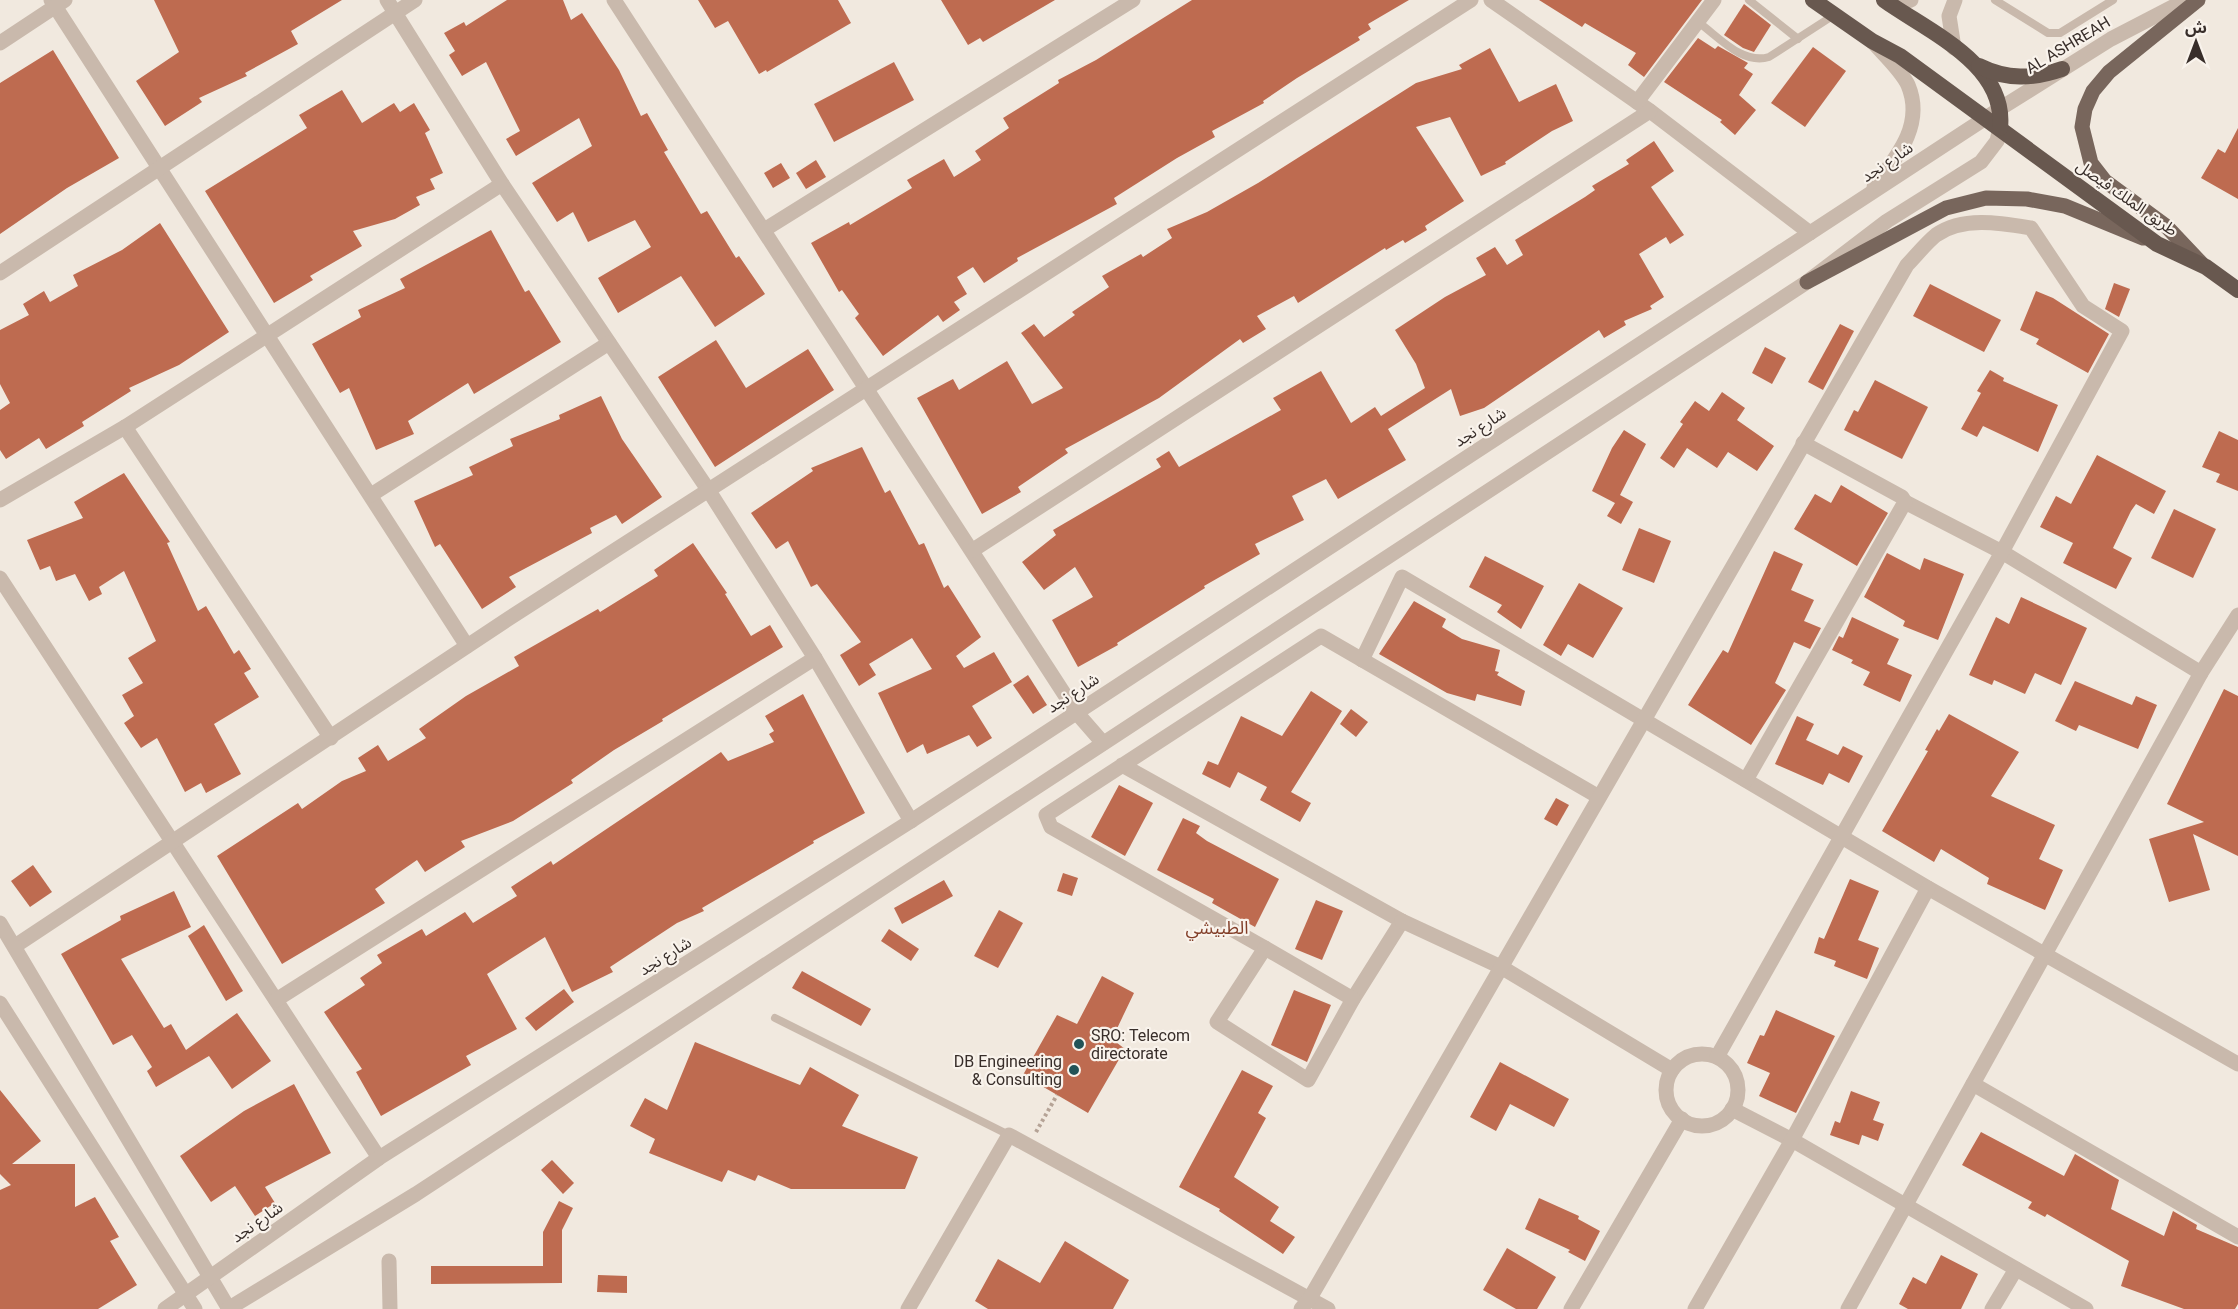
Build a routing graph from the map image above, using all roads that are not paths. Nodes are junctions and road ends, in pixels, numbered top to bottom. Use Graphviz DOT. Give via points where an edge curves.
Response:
graph roads {
  1 [pos="415,0"];
  2 [pos="614,0"];
  3 [pos="1133,0"];
  4 [pos="1471,0"];
  5 [pos="1491,0"];
  6 [pos="1714,0"];
  7 [pos="1749,0"];
  8 [pos="1813,0"];
  9 [pos="1911,0"];
  10 [pos="1955,0"];
  11 [pos="1995,0"];
  12 [pos="2113,0"];
  13 [pos="2186,0"];
  14 [pos="2198,0"];
  15 [pos="57,2"];
  16 [pos="1886,2"];
  17 [pos="391,7"];
  18 [pos="1834,15"];
  19 [pos="1698,22"];
  20 [pos="1798,39"];
  21 [pos="1872,41"];
  22 [pos="0,43"];
  23 [pos="1954,48"];
  24 [pos="1973,63"];
  25 [pos="2062,69"];
  26 [pos="1644,107"];
  27 [pos="2001,108"];
  28 [pos="1986,118"];
  29 [pos="2000,128"];
  30 [pos="159,168"];
  31 [pos="502,184"];
  32 [pos="1866,198"];
  33 [pos="764,230"];
  34 [pos="1810,233"];
  35 [pos="2157,244"];
  36 [pos="2206,267"];
  37 [pos="0,273"];
  38 [pos="1807,282"];
  39 [pos="2238,290"];
  40 [pos="269,335"];
  41 [pos="609,343"];
  42 [pos="867,391"];
  43 [pos="125,427"];
  44 [pos="1803,443"];
  45 [pos="709,491"];
  46 [pos="371,495"];
  47 [pos="0,500"];
  48 [pos="1905,502"];
  49 [pos="973,550"];
  50 [pos="2002,552"];
  51 [pos="0,578"];
  52 [pos="2238,615"];
  53 [pos="467,646"];
  54 [pos="815,658"];
  55 [pos="1362,660"];
  56 [pos="2201,673"];
  57 [pos="1076,712"];
  58 [pos="1643,719"];
  59 [pos="331,738"];
  60 [pos="1103,743"];
  61 [pos="1122,765"];
  62 [pos="1746,780"];
  63 [pos="1599,797"];
  64 [pos="911,821"];
  65 [pos="1842,837"];
  66 [pos="173,843"];
  67 [pos="1928,888"];
  68 [pos="1402,921"];
  69 [pos="0,923"];
  70 [pos="15,946"];
  71 [pos="1264,948"];
  72 [pos="2045,954"];
  73 [pos="1501,967"];
  74 [pos="1353,999"];
  75 [pos="276,1000"];
  76 [pos="0,1003"];
  77 [pos="775,1018"];
  78 [pos="1717,1057"];
  79 [pos="2238,1064"];
  80 [pos="1672,1070"];
  81 [pos="1973,1084"];
  82 [pos="1732,1109"];
  83 [pos="1682,1119"];
  84 [pos="1009,1135"];
  85 [pos="1792,1140"];
  86 [pos="379,1158"];
  87 [pos="1905,1206"];
  88 [pos="2238,1237"];
  89 [pos="389,1261"];
  90 [pos="2016,1269"];
  91 [pos="211,1277"];
  92 [pos="186,1295"];
  93 [pos="1307,1305"];
  94 [pos="165,1309"];
  95 [pos="195,1309"];
  96 [pos="229,1309"];
  97 [pos="390,1309"];
  98 [pos="908,1309"];
  99 [pos="1328,1309"];
  100 [pos="1571,1309"];
  101 [pos="1695,1309"];
  102 [pos="1848,1309"];
  103 [pos="1992,1309"];
  104 [pos="2086,1309"];
  1 -- 17 [label="street"];
  2 -- 33 [label="street"];
  3 -- 33 [label="street"];
  4 -- 42 [label="street"];
  5 -- 26 [label="street"];
  6 -- 19 [label="street"];
  7 -- 20 [label="lane"];
  8 -- 18 [label="highway, طريق الملك فيصل"];
  9 -- 16 [label="street"];
  10 -- 23 [label="street" via="1949,16"];
  11 -- 12 [label="lane" via="2048,33 2060,33"];
  13 -- 25 [label="street, AL ASHREAH"];
  14 -- 36 [label="main road" via="2109,72 2093,91 2082,127 2091,163 2105,181 2166,226"];
  15 -- 22 [label="street"];
  15 -- 30 [label="street"];
  16 -- 23 [label="highway"];
  17 -- 30 [label="street"];
  17 -- 31 [label="street"];
  18 -- 20 [label="lane"];
  18 -- 21 [label="highway, طريق الملك فيصل"];
  19 -- 20 [label="lane" via="1747,58 1757,61"];
  19 -- 26 [label="street"];
  21 -- 28 [label="highway, طريق الملك فيصل" via="1900,56"];
  21 -- 32 [label="street" via="1908,84 1912,119 1902,150"];
  23 -- 24 [label="highway"];
  24 -- 25 [label="highway" via="2007,77 2044,75"];
  24 -- 27 [label="highway" via="1990,82"];
  25 -- 27 [label="street, AL ASHREAH"];
  26 -- 34 [label="street"];
  26 -- 49 [label="street"];
  27 -- 28 [label="street, شارع نجد"];
  27 -- 29 [label="highway"];
  28 -- 29 [label="highway, طريق الملك فيصل"];
  28 -- 32 [label="street, شارع نجد"];
  29 -- 35 [label="highway, طريق الملك فيصل"];
  29 -- 38 [label="street" via="1981,162 1887,221"];
  30 -- 37 [label="street"];
  30 -- 40 [label="street"];
  31 -- 40 [label="street"];
  31 -- 41 [label="street"];
  32 -- 34 [label="street, شارع نجد"];
  33 -- 42 [label="street"];
  34 -- 57 [label="street, شارع نجد"];
  35 -- 36 [label="highway, طريق الملك فيصل"];
  35 -- 38 [label="main road" via="2065,206 2027,199 1986,198 1946,208"];
  36 -- 39 [label="highway, طريق الملك فيصل"];
  38 -- 60 [label="street"];
  40 -- 43 [label="street"];
  40 -- 46 [label="street"];
  41 -- 45 [label="street"];
  41 -- 46 [label="street"];
  42 -- 45 [label="street"];
  42 -- 49 [label="street"];
  43 -- 47 [label="street"];
  43 -- 59 [label="street"];
  44 -- 48 [label="street"];
  44 -- 50 [label="street" via="1907,266 1937,235 1963,223 2031,228 2083,306 2122,331"];
  44 -- 58 [label="street"];
  45 -- 53 [label="street"];
  45 -- 54 [label="street"];
  46 -- 53 [label="street"];
  48 -- 50 [label="street"];
  48 -- 62 [label="street"];
  49 -- 57 [label="street"];
  50 -- 56 [label="street"];
  50 -- 65 [label="street"];
  51 -- 66 [label="street"];
  52 -- 56 [label="street"];
  53 -- 59 [label="street"];
  54 -- 64 [label="street"];
  54 -- 75 [label="street"];
  55 -- 58 [label="street" via="1402,577"];
  55 -- 61 [label="street" via="1321,636"];
  55 -- 63 [label="street"];
  56 -- 72 [label="street"];
  57 -- 60 [label="street"];
  57 -- 64 [label="street, شارع نجد"];
  58 -- 62 [label="street"];
  58 -- 63 [label="street"];
  59 -- 66 [label="street"];
  60 -- 96 [label="street" via="426,1187"];
  61 -- 68 [label="street"];
  61 -- 71 [label="street" via="1046,815 1051,827"];
  62 -- 65 [label="street"];
  63 -- 73 [label="street"];
  64 -- 86 [label="street, شارع نجد"];
  65 -- 67 [label="street"];
  65 -- 78 [label="street"];
  66 -- 70 [label="street"];
  66 -- 75 [label="street"];
  67 -- 72 [label="street"];
  67 -- 85 [label="street"];
  68 -- 73 [label="street"];
  68 -- 74 [label="street"];
  69 -- 70 [label="street"];
  70 -- 91 [label="street"];
  71 -- 74 [label="street"];
  71 -- 74 [label="street" via="1217,1022 1308,1080"];
  72 -- 79 [label="street"];
  72 -- 81 [label="street"];
  73 -- 80 [label="street"];
  73 -- 93 [label="street"];
  75 -- 86 [label="street"];
  76 -- 92 [label="street"];
  77 -- 84 [label="lane"];
  78 -- 80 [label="street" via="1687,1057"];
  78 -- 82 [label="street" via="1737,1080 1737,1100"];
  80 -- 83 [label="street" via="1667,1079 1667,1099"];
  81 -- 87 [label="street"];
  81 -- 88 [label="street"];
  82 -- 83 [label="street" via="1716,1123 1707,1125"];
  82 -- 85 [label="street"];
  83 -- 100 [label="street"];
  84 -- 93 [label="street"];
  84 -- 98 [label="street"];
  85 -- 87 [label="street"];
  85 -- 101 [label="street"];
  86 -- 91 [label="street, شارع نجد"];
  87 -- 90 [label="street"];
  87 -- 102 [label="street"];
  89 -- 97 [label="street"];
  90 -- 103 [label="street"];
  90 -- 104 [label="street"];
  91 -- 92 [label="street, شارع نجد"];
  91 -- 96 [label="street"];
  92 -- 94 [label="street, شارع نجد"];
  92 -- 95 [label="street"];
  93 -- 99 [label="street"];
}
